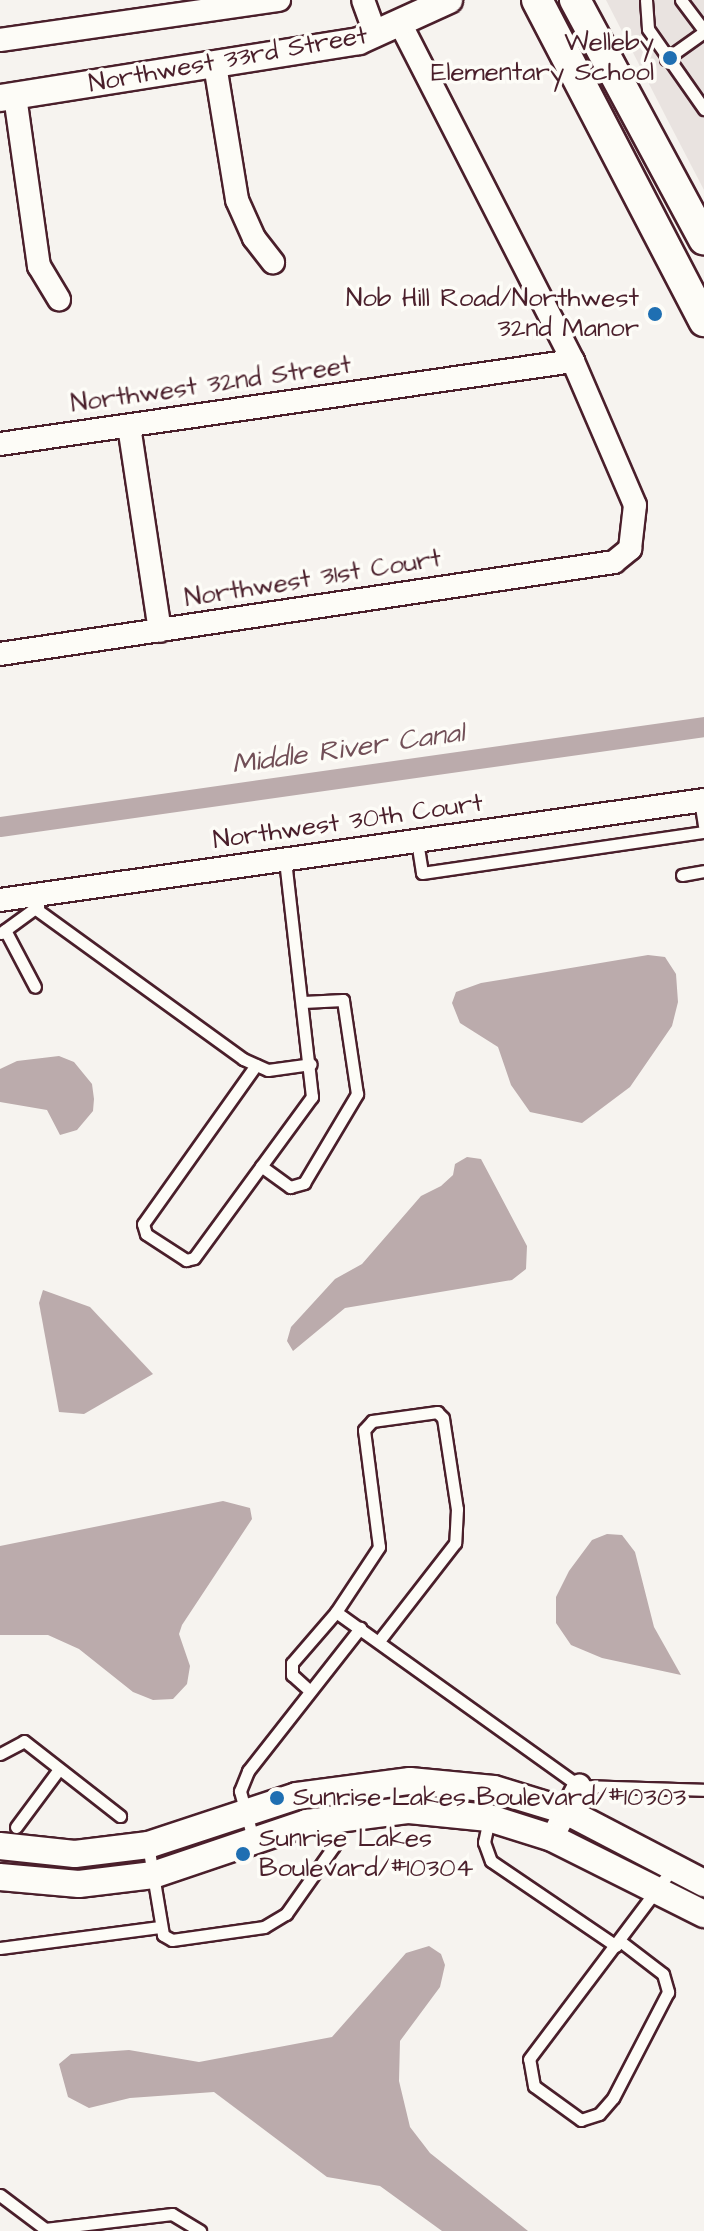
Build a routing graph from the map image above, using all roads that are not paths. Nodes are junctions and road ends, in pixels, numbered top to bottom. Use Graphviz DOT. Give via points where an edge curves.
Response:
graph roads {
  1 [pos="279,0"];
  2 [pos="363,0"];
  3 [pos="449,0"];
  4 [pos="537,0"];
  5 [pos="575,0"];
  6 [pos="646,0"];
  7 [pos="681,0"];
  8 [pos="401,25"];
  9 [pos="704,31"];
  10 [pos="376,35"];
  11 [pos="0,40"];
  12 [pos="666,59"];
  13 [pos="215,65"];
  14 [pos="7,97"];
  15 [pos="702,102"];
  16 [pos="704,240"];
  17 [pos="273,262"];
  18 [pos="59,299"];
  19 [pos="704,321"];
  20 [pos="573,361"];
  21 [pos="129,426"];
  22 [pos="0,444"];
  23 [pos="160,631"];
  24 [pos="0,654"];
  25 [pos="702,800"];
  26 [pos="704,829"];
  27 [pos="417,841"];
  28 [pos="285,860"];
  29 [pos="704,871"];
  30 [pos="682,875"];
  31 [pos="0,900"];
  32 [pos="42,901"];
  33 [pos="3,931"];
  34 [pos="35,987"];
  35 [pos="303,1002"];
  36 [pos="311,1064"];
  37 [pos="256,1065"];
  38 [pos="261,1166"];
  39 [pos="336,1612"];
  40 [pos="360,1628"];
  41 [pos="379,1641"];
  42 [pos="310,1691"];
  43 [pos="0,1754"];
  44 [pos="59,1769"];
  45 [pos="579,1786"];
  46 [pos="704,1790"];
  47 [pos="566,1811"];
  48 [pos="246,1815"];
  49 [pos="120,1816"];
  50 [pos="331,1818"];
  51 [pos="489,1818"];
  52 [pos="8,1837"];
  53 [pos="552,1838"];
  54 [pos="255,1842"];
  55 [pos="148,1845"];
  56 [pos="672,1869"];
  57 [pos="153,1875"];
  58 [pos="0,1877"];
  59 [pos="704,1883"];
  60 [pos="657,1892"];
  61 [pos="704,1914"];
  62 [pos="160,1927"];
  63 [pos="618,1943"];
  64 [pos="0,1948"];
  65 [pos="0,2195"];
  66 [pos="46,2230"];
  67 [pos="200,2231"];
  1 -- 11 [label="street, Northwest 33rd Street"];
  2 -- 10 [label="street"];
  3 -- 8 [label="street, Northwest 33rd Street"];
  4 -- 19 [label="main road"];
  5 -- 16 [label="main road"];
  6 -- 12 [label="lane" via="648,29"];
  7 -- 9 [label="lane"];
  8 -- 10 [label="street, Northwest 33rd Street"];
  8 -- 20 [label="street"];
  9 -- 12 [label="lane"];
  10 -- 13 [label="street, Northwest 33rd Street"];
  12 -- 15 [label="lane"];
  13 -- 14 [label="street, Northwest 33rd Street"];
  13 -- 17 [label="street" via="237,200 254,238"];
  14 -- 18 [label="street" via="39,266"];
  20 -- 21 [label="street, Northwest 32nd Street"];
  20 -- 23 [label="street, Northwest 31st Court" via="635,505 636,532 630,549 614,562"];
  21 -- 22 [label="street, Northwest 32nd Street"];
  21 -- 23 [label="street"];
  23 -- 24 [label="street, Northwest 31st Court"];
  25 -- 26 [label="lane"];
  25 -- 27 [label="street, Northwest 30th Court"];
  26 -- 27 [label="lane" via="422,873"];
  27 -- 28 [label="street, Northwest 30th Court"];
  28 -- 32 [label="street, Northwest 30th Court"];
  28 -- 35 [label="lane"];
  29 -- 30 [label="lane"];
  31 -- 32 [label="street, Northwest 30th Court"];
  32 -- 33 [label="lane"];
  32 -- 37 [label="lane"];
  33 -- 34 [label="lane"];
  35 -- 36 [label="lane"];
  35 -- 38 [label="lane" via="343,1000 357,1094 304,1183 290,1187"];
  36 -- 37 [label="lane" via="268,1070"];
  36 -- 38 [label="lane" via="312,1097"];
  37 -- 38 [label="lane" via="143,1224 146,1234 186,1260 194,1258"];
  39 -- 40 [label="lane"];
  39 -- 41 [label="lane" via="379,1547 364,1430 372,1421 437,1412 443,1418 457,1509 455,1543"];
  39 -- 42 [label="lane" via="292,1663 292,1675"];
  40 -- 41 [label="lane"];
  40 -- 42 [label="lane"];
  41 -- 45 [label="lane"];
  42 -- 48 [label="lane" via="248,1771 240,1791"];
  43 -- 44 [label="lane" via="24,1741"];
  44 -- 49 [label="lane"];
  44 -- 52 [label="lane"];
  45 -- 46 [label="lane"];
  45 -- 47 [label="street"];
  47 -- 48 [label="street" via="494,1789 410,1781 297,1796"];
  47 -- 53 [label="street"];
  47 -- 56 [label="street"];
  48 -- 54 [label="lane"];
  48 -- 55 [label="street"];
  50 -- 51 [label="street" via="409,1810"];
  50 -- 54 [label="street"];
  50 -- 62 [label="lane" via="334,1846 286,1914 264,1927 172,1940"];
  51 -- 53 [label="street"];
  51 -- 63 [label="lane" via="484,1842 491,1861"];
  52 -- 55 [label="street" via="75,1854"];
  53 -- 60 [label="street"];
  54 -- 57 [label="street"];
  55 -- 57 [label="lane"];
  56 -- 59 [label="street"];
  56 -- 60 [label="lane"];
  57 -- 58 [label="street" via="79,1884"];
  57 -- 62 [label="lane"];
  60 -- 61 [label="street"];
  60 -- 63 [label="lane"];
  62 -- 64 [label="lane"];
  63 -- 63 [label="lane" via="529,2059 534,2086 581,2120 599,2114 613,2098 668,1992 663,1974"];
  65 -- 66 [label="lane"];
  66 -- 67 [label="lane" via="172,2214"];
}
